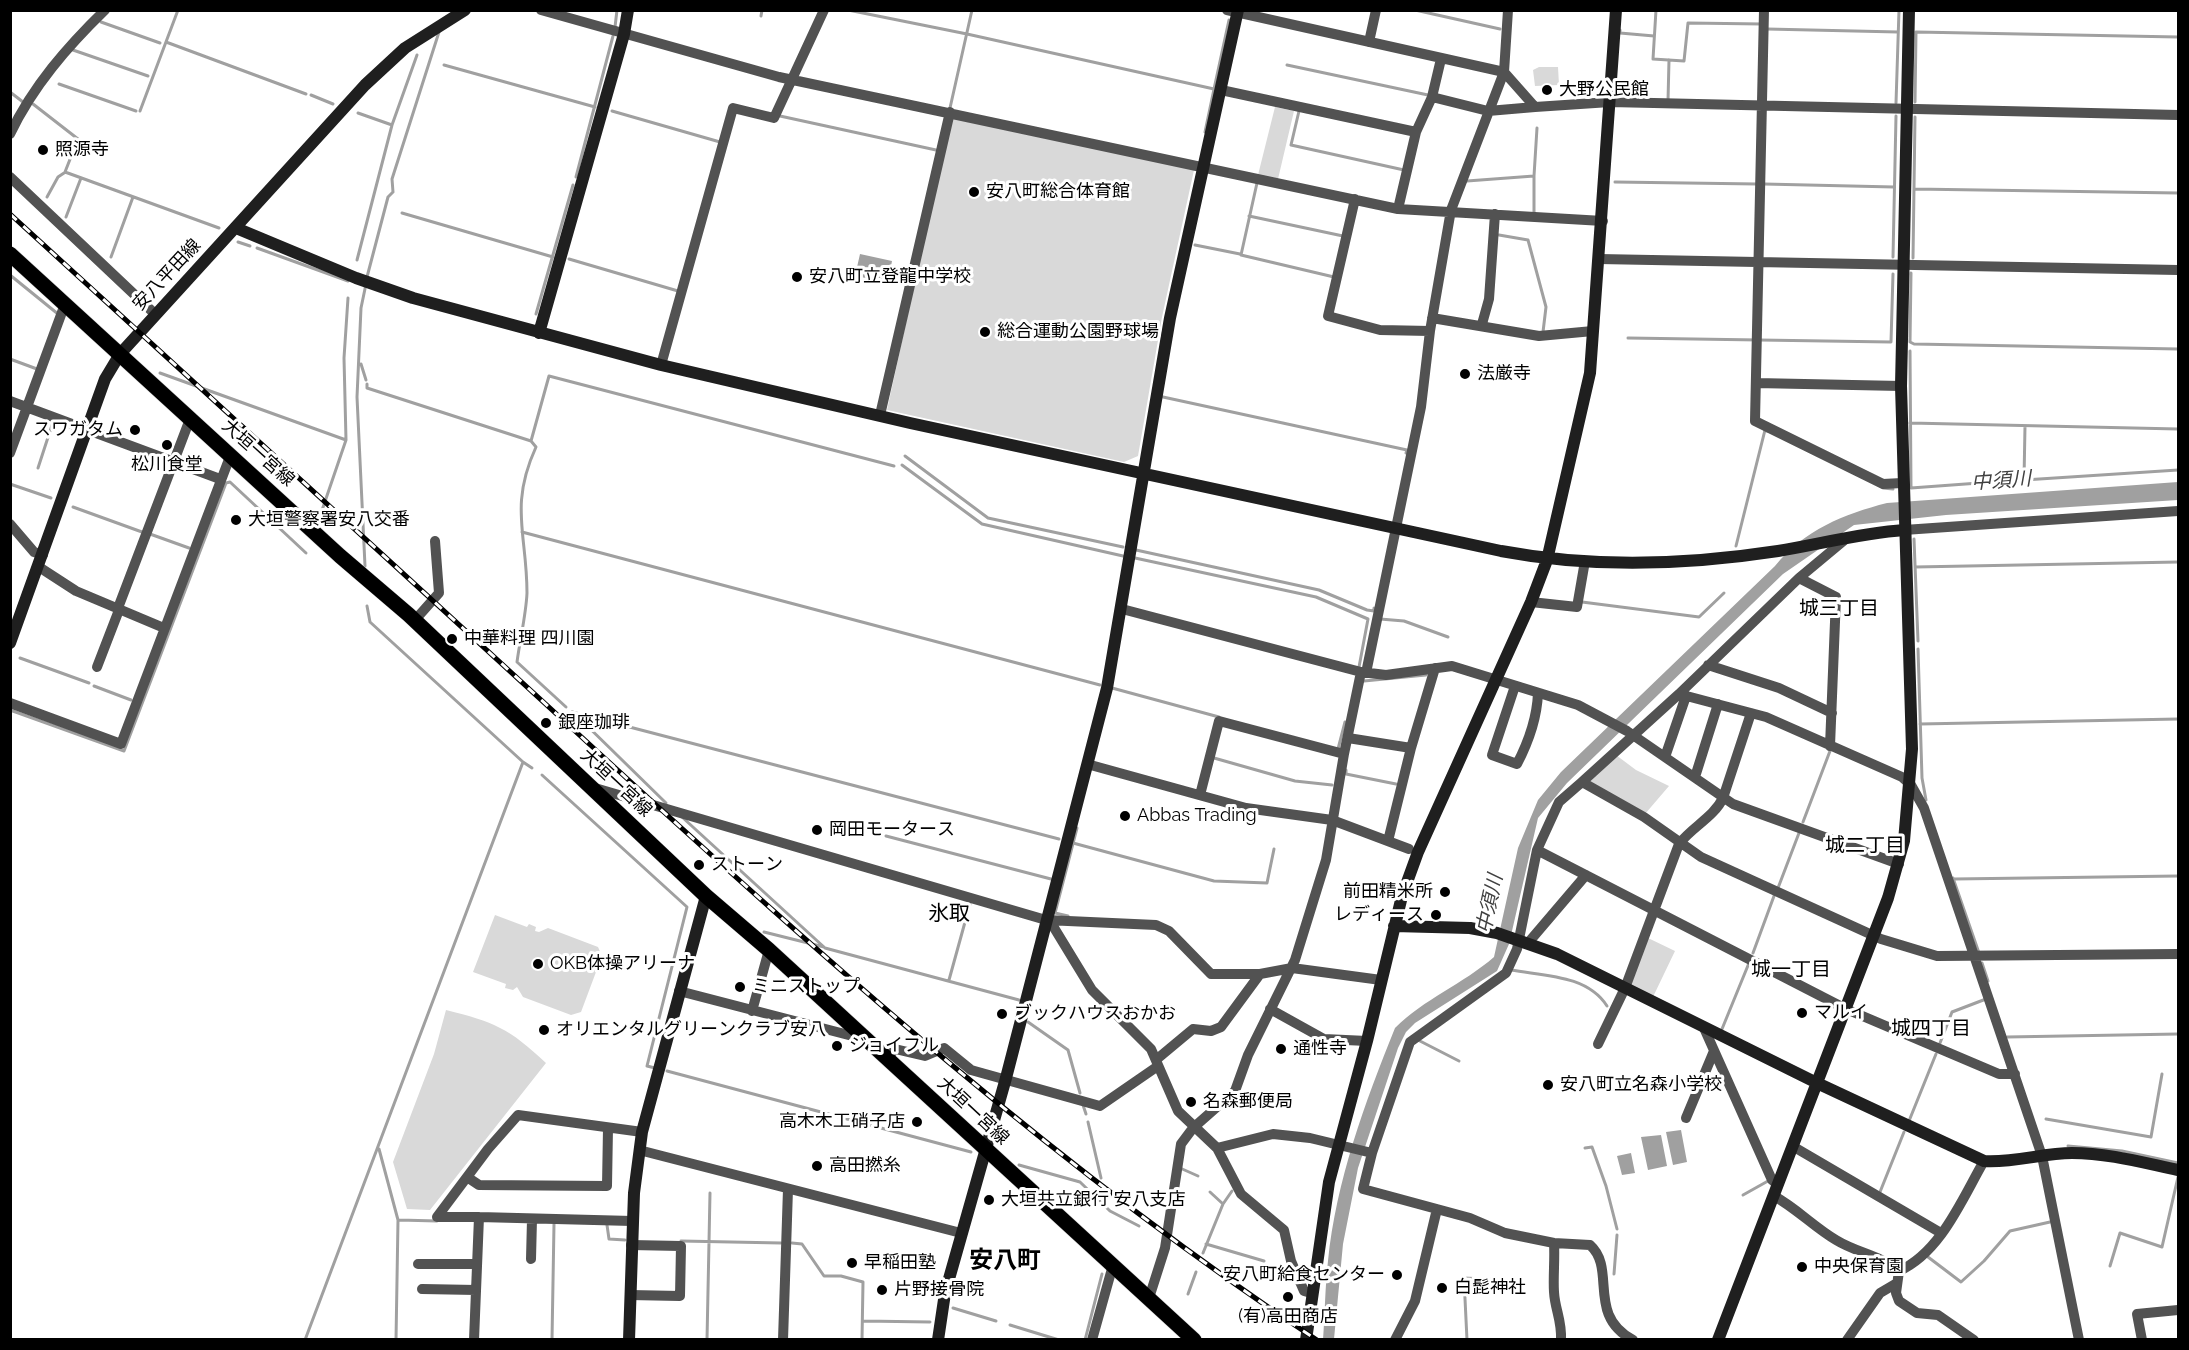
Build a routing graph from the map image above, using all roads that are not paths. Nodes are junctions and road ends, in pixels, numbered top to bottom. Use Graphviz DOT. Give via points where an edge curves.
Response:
graph roads {
  1 [pos="105,10"];
  2 [pos="541,10"];
  3 [pos="627,10"];
  4 [pos="824,10"];
  5 [pos="1376,10"];
  6 [pos="1508,10"];
  7 [pos="1616,10"];
  8 [pos="1764,10"];
  9 [pos="1909,10"];
  10 [pos="1234,11"];
  11 [pos="461,13"];
  12 [pos="624,34"];
  13 [pos="1369,42"];
  14 [pos="1441,58"];
  15 [pos="1504,72"];
  16 [pos="793,78"];
  17 [pos="1221,90"];
  18 [pos="1432,97"];
  19 [pos="1610,102"];
  20 [pos="1535,107"];
  21 [pos="1762,107"];
  22 [pos="1907,109"];
  23 [pos="1488,111"];
  24 [pos="950,112"];
  25 [pos="2178,115"];
  26 [pos="1416,132"];
  27 [pos="10,134"];
  28 [pos="1203,166"];
  29 [pos="10,177"];
  30 [pos="1355,199"];
  31 [pos="1398,209"];
  32 [pos="1450,210"];
  33 [pos="1495,214"];
  34 [pos="1603,221"];
  35 [pos="236,228"];
  36 [pos="10,254"];
  37 [pos="1599,258"];
  38 [pos="1759,262"];
  39 [pos="1904,265"];
  40 [pos="2178,270"];
  41 [pos="65,304"];
  42 [pos="155,314"];
  43 [pos="1432,318"];
  44 [pos="1482,324"];
  45 [pos="1593,330"];
  46 [pos="1430,331"];
  47 [pos="539,333"];
  48 [pos="120,354"];
  49 [pos="661,364"];
  50 [pos="1756,383"];
  51 [pos="1901,386"];
  52 [pos="10,401"];
  53 [pos="28,407"];
  54 [pos="880,416"];
  55 [pos="190,419"];
  56 [pos="88,430"];
  57 [pos="10,453"];
  58 [pos="231,454"];
  59 [pos="173,462"];
  60 [pos="1142,474"];
  61 [pos="220,479"];
  62 [pos="1902,483"];
  63 [pos="2178,511"];
  64 [pos="10,524"];
  65 [pos="1904,526"];
  66 [pos="1395,528"];
  67 [pos="1848,537"];
  68 [pos="435,541"];
  69 [pos="1811,544"];
  70 [pos="1547,560"];
  71 [pos="41,561"];
  72 [pos="1585,561"];
  73 [pos="1815,562"];
  74 [pos="1798,578"];
  75 [pos="1531,602"];
  76 [pos="119,609"];
  77 [pos="1122,609"];
  78 [pos="415,621"];
  79 [pos="164,628"];
  80 [pos="10,644"];
  81 [pos="1708,665"];
  82 [pos="97,667"];
  83 [pos="1435,668"];
  84 [pos="1363,673"];
  85 [pos="1496,681"];
  86 [pos="1515,686"];
  87 [pos="1538,693"];
  88 [pos="1682,695"];
  89 [pos="10,703"];
  90 [pos="1718,704"];
  91 [pos="1751,713"];
  92 [pos="1832,713"];
  93 [pos="1630,732"];
  94 [pos="1348,738"];
  95 [pos="1830,746"];
  96 [pos="1411,748"];
  97 [pos="1344,754"];
  98 [pos="1665,757"];
  99 [pos="1087,764"];
  100 [pos="1695,777"];
  101 [pos="1582,782"];
  102 [pos="1911,785"];
  103 [pos="594,789"];
  104 [pos="1200,795"];
  105 [pos="1723,798"];
  106 [pos="1332,820"];
  107 [pos="1425,839"];
  108 [pos="1388,841"];
  109 [pos="1679,844"];
  110 [pos="1408,849"];
  111 [pos="1537,850"];
  112 [pos="1899,864"];
  113 [pos="1409,874"];
  114 [pos="1586,875"];
  115 [pos="706,896"];
  116 [pos="1655,910"];
  117 [pos="1046,920"];
  118 [pos="1394,926"];
  119 [pos="1873,937"];
  120 [pos="1520,940"];
  121 [pos="769,950"];
  122 [pos="2178,954"];
  123 [pos="1976,957"];
  124 [pos="1292,968"];
  125 [pos="1260,974"];
  126 [pos="1381,980"];
  127 [pos="1625,988"];
  128 [pos="679,991"];
  129 [pos="1846,1009"];
  130 [pos="1270,1010"];
  131 [pos="752,1011"];
  132 [pos="1704,1028"];
  133 [pos="864,1039"];
  134 [pos="1367,1041"];
  135 [pos="1598,1044"];
  136 [pos="1714,1051"];
  137 [pos="887,1058"];
  138 [pos="1158,1063"];
  139 [pos="2015,1074"];
  140 [pos="1006,1078"];
  141 [pos="1817,1083"];
  142 [pos="1686,1118"];
  143 [pos="608,1128"];
  144 [pos="1193,1128"];
  145 [pos="642,1131"];
  146 [pos="1343,1146"];
  147 [pos="1794,1147"];
  148 [pos="984,1148"];
  149 [pos="1217,1148"];
  150 [pos="639,1150"];
  151 [pos="1370,1152"];
  152 [pos="2042,1156"];
  153 [pos="1984,1161"];
  154 [pos="2178,1170"];
  155 [pos="467,1177"];
  156 [pos="788,1189"];
  157 [pos="1776,1190"];
  158 [pos="1437,1209"];
  159 [pos="478,1217"];
  160 [pos="532,1219"];
  161 [pos="632,1221"];
  162 [pos="961,1233"];
  163 [pos="1941,1233"];
  164 [pos="1554,1243"];
  165 [pos="631,1245"];
  166 [pos="531,1259"];
  167 [pos="417,1264"];
  168 [pos="476,1264"];
  169 [pos="1113,1265"];
  170 [pos="1898,1277"];
  171 [pos="422,1289"];
  172 [pos="476,1290"];
  173 [pos="1311,1293"];
  174 [pos="630,1295"];
  175 [pos="1149,1298"];
  176 [pos="2178,1310"];
  177 [pos="474,1340"];
  178 [pos="629,1340"];
  179 [pos="783,1340"];
  180 [pos="938,1340"];
  181 [pos="1092,1340"];
  182 [pos="1194,1340"];
  183 [pos="1306,1340"];
  184 [pos="1395,1340"];
  185 [pos="1562,1340"];
  186 [pos="1633,1340"];
  187 [pos="1718,1340"];
  188 [pos="1847,1340"];
  189 [pos="1974,1340"];
  190 [pos="2079,1340"];
  191 [pos="2142,1340"];
  1 -- 27 [label="street" via="49,70"];
  2 -- 12 [label="street"];
  3 -- 12 [label="street"];
  4 -- 16 [label="street"];
  5 -- 13 [label="street"];
  6 -- 15 [label="street"];
  7 -- 19 [label="street"];
  8 -- 21 [label="street"];
  9 -- 22 [label="street"];
  10 -- 13 [label="street"];
  10 -- 17 [label="street"];
  11 -- 35 [label="street, 安八平田線" via="426,33 390,61"];
  12 -- 16 [label="street"];
  12 -- 47 [label="street"];
  13 -- 14 [label="street"];
  14 -- 15 [label="street"];
  14 -- 18 [label="street"];
  15 -- 20 [label="street"];
  15 -- 23 [label="street"];
  16 -- 24 [label="street"];
  16 -- 49 [label="street" via="774,118 733,108"];
  17 -- 26 [label="street"];
  17 -- 28 [label="street"];
  18 -- 23 [label="street"];
  18 -- 26 [label="street"];
  19 -- 20 [label="street"];
  19 -- 21 [label="street"];
  19 -- 34 [label="street"];
  20 -- 23 [label="street"];
  21 -- 22 [label="street"];
  21 -- 38 [label="street"];
  22 -- 25 [label="street"];
  22 -- 39 [label="street"];
  23 -- 32 [label="street"];
  24 -- 28 [label="street"];
  24 -- 54 [label="street"];
  26 -- 31 [label="street"];
  28 -- 30 [label="street"];
  28 -- 60 [label="street"];
  29 -- 42 [label="street"];
  30 -- 31 [label="street"];
  30 -- 46 [label="street" via="1328,316 1380,330"];
  31 -- 32 [label="street"];
  32 -- 33 [label="street"];
  32 -- 43 [label="street"];
  33 -- 34 [label="street"];
  33 -- 44 [label="street" via="1489,299"];
  34 -- 37 [label="street"];
  35 -- 42 [label="street, 安八平田線"];
  35 -- 47 [label="street" via="356,278"];
  36 -- 41 [label="main road, 大垣一宮線"];
  37 -- 38 [label="street"];
  37 -- 45 [label="street"];
  38 -- 39 [label="street"];
  38 -- 50 [label="street"];
  39 -- 40 [label="street"];
  39 -- 51 [label="street"];
  41 -- 48 [label="main road, 大垣一宮線"];
  41 -- 53 [label="street"];
  42 -- 48 [label="street, 安八平田線"];
  43 -- 44 [label="street"];
  43 -- 46 [label="street"];
  44 -- 45 [label="street" via="1539,336"];
  45 -- 70 [label="street" via="1586,396"];
  46 -- 66 [label="street" via="1421,407"];
  47 -- 49 [label="street"];
  48 -- 55 [label="main road, 大垣一宮線"];
  48 -- 56 [label="street, 安八平田線" via="105,379"];
  49 -- 54 [label="street"];
  50 -- 51 [label="street"];
  50 -- 62 [label="street" via="1755,421 1883,484"];
  51 -- 62 [label="street"];
  52 -- 53 [label="street"];
  53 -- 56 [label="street"];
  53 -- 57 [label="street"];
  54 -- 60 [label="street"];
  55 -- 58 [label="main road, 大垣一宮線"];
  55 -- 59 [label="street"];
  56 -- 59 [label="street"];
  56 -- 71 [label="street, 安八平田線"];
  58 -- 61 [label="street"];
  58 -- 78 [label="main road, 大垣一宮線"];
  59 -- 61 [label="street"];
  59 -- 76 [label="street"];
  60 -- 66 [label="street"];
  60 -- 77 [label="street"];
  61 -- 79 [label="street"];
  62 -- 65 [label="street"];
  63 -- 65 [label="street"];
  64 -- 71 [label="street"];
  65 -- 67 [label="street"];
  65 -- 102 [label="street"];
  66 -- 70 [label="street"];
  66 -- 84 [label="street"];
  67 -- 69 [label="street"];
  67 -- 73 [label="street"];
  68 -- 78 [label="street" via="440,593"];
  69 -- 72 [label="street" via="1748,555 1660,562"];
  69 -- 73 [label="street"];
  70 -- 72 [label="street"];
  70 -- 75 [label="street"];
  71 -- 76 [label="street" via="76,591"];
  71 -- 80 [label="street, 安八平田線"];
  72 -- 75 [label="street" via="1577,607"];
  73 -- 74 [label="street"];
  74 -- 81 [label="street"];
  74 -- 92 [label="street" via="1836,597"];
  75 -- 85 [label="street"];
  76 -- 79 [label="street"];
  76 -- 82 [label="street"];
  77 -- 84 [label="street"];
  77 -- 99 [label="street"];
  78 -- 103 [label="main road, 大垣一宮線"];
  79 -- 89 [label="street" via="121,744"];
  81 -- 88 [label="street"];
  81 -- 92 [label="street" via="1779,688"];
  83 -- 84 [label="street" via="1386,675"];
  83 -- 85 [label="street" via="1464,668"];
  83 -- 96 [label="street"];
  84 -- 94 [label="street"];
  85 -- 86 [label="street"];
  85 -- 107 [label="street"];
  86 -- 87 [label="street"];
  86 -- 87 [label="street" via="1492,755 1517,764 1530,737"];
  87 -- 93 [label="street" via="1578,705"];
  88 -- 90 [label="street"];
  88 -- 93 [label="street"];
  88 -- 98 [label="street"];
  90 -- 91 [label="street"];
  90 -- 100 [label="street"];
  91 -- 95 [label="street"];
  91 -- 105 [label="street"];
  92 -- 95 [label="street"];
  93 -- 98 [label="street"];
  93 -- 101 [label="street"];
  94 -- 96 [label="street"];
  94 -- 97 [label="street"];
  95 -- 102 [label="street" via="1902,777"];
  96 -- 108 [label="street"];
  97 -- 104 [label="street" via="1219,721"];
  97 -- 106 [label="street"];
  98 -- 100 [label="street"];
  99 -- 104 [label="street"];
  99 -- 117 [label="street"];
  100 -- 105 [label="street"];
  101 -- 109 [label="street" via="1644,817"];
  101 -- 111 [label="street" via="1559,802"];
  102 -- 112 [label="street"];
  102 -- 123 [label="street" via="1924,808"];
  103 -- 115 [label="main road, 大垣一宮線"];
  103 -- 117 [label="street"];
  104 -- 106 [label="street" via="1246,808"];
  105 -- 109 [label="street" via="1719,807"];
  105 -- 112 [label="street"];
  106 -- 108 [label="street"];
  106 -- 124 [label="street" via="1317,895"];
  107 -- 110 [label="street"];
  107 -- 113 [label="street"];
  108 -- 110 [label="street"];
  109 -- 116 [label="street"];
  109 -- 119 [label="street"];
  110 -- 113 [label="street"];
  111 -- 114 [label="street"];
  111 -- 120 [label="street"];
  112 -- 119 [label="street"];
  113 -- 118 [label="street"];
  114 -- 116 [label="street"];
  114 -- 120 [label="street"];
  115 -- 121 [label="main road, 大垣一宮線"];
  115 -- 128 [label="street"];
  116 -- 127 [label="street"];
  116 -- 129 [label="street"];
  117 -- 125 [label="street" via="1156,925 1169,931 1211,974"];
  117 -- 138 [label="street" via="1092,990 1151,1049"];
  117 -- 140 [label="street"];
  118 -- 120 [label="street" via="1470,928"];
  118 -- 126 [label="street"];
  119 -- 123 [label="street" via="1937,956"];
  119 -- 129 [label="street"];
  120 -- 127 [label="street"];
  120 -- 151 [label="street" via="1506,973 1410,1042"];
  121 -- 131 [label="street"];
  121 -- 133 [label="main road, 大垣一宮線"];
  122 -- 123 [label="street"];
  123 -- 139 [label="street"];
  124 -- 125 [label="street"];
  124 -- 126 [label="street"];
  124 -- 130 [label="street"];
  125 -- 138 [label="street" via="1221,1027 1211,1031 1193,1029"];
  126 -- 134 [label="street"];
  127 -- 132 [label="street"];
  127 -- 135 [label="street"];
  128 -- 131 [label="street"];
  128 -- 145 [label="street"];
  129 -- 139 [label="street" via="1999,1074"];
  129 -- 141 [label="street"];
  130 -- 134 [label="street" via="1324,1039"];
  130 -- 144 [label="street" via="1235,1091"];
  131 -- 133 [label="street"];
  132 -- 136 [label="street"];
  132 -- 141 [label="street"];
  133 -- 137 [label="main road, 大垣一宮線"];
  134 -- 146 [label="street"];
  136 -- 142 [label="street"];
  136 -- 157 [label="street"];
  137 -- 140 [label="street" via="895,1049 925,1056 944,1048 971,1070"];
  137 -- 148 [label="main road, 大垣一宮線"];
  138 -- 140 [label="street" via="1100,1106"];
  138 -- 144 [label="street" via="1178,1111"];
  139 -- 152 [label="street"];
  140 -- 148 [label="street"];
  141 -- 147 [label="street"];
  141 -- 153 [label="street"];
  143 -- 145 [label="street"];
  143 -- 155 [label="street" via="518,1115"];
  143 -- 155 [label="street" via="607,1186 479,1185"];
  144 -- 149 [label="street"];
  144 -- 175 [label="street" via="1181,1144 1165,1248"];
  145 -- 150 [label="street"];
  146 -- 149 [label="street" via="1274,1134"];
  146 -- 151 [label="street"];
  146 -- 173 [label="street" via="1329,1182"];
  147 -- 157 [label="street"];
  147 -- 163 [label="street"];
  148 -- 162 [label="street"];
  148 -- 169 [label="main road, 大垣一宮線"];
  149 -- 173 [label="street" via="1241,1194 1284,1230 1304,1292"];
  150 -- 156 [label="street"];
  150 -- 161 [label="street"];
  151 -- 158 [label="street" via="1363,1189"];
  152 -- 153 [label="street"];
  152 -- 154 [label="street" via="2092,1153"];
  152 -- 190 [label="street"];
  153 -- 163 [label="street"];
  155 -- 159 [label="street" via="437,1217"];
  156 -- 162 [label="street"];
  156 -- 179 [label="street"];
  157 -- 170 [label="street" via="1836,1240 1874,1255"];
  157 -- 187 [label="street"];
  158 -- 164 [label="street" via="1505,1233"];
  158 -- 184 [label="street" via="1415,1301"];
  159 -- 160 [label="street"];
  159 -- 168 [label="street"];
  160 -- 161 [label="street"];
  160 -- 166 [label="street"];
  161 -- 165 [label="street"];
  162 -- 180 [label="street" via="941,1310"];
  163 -- 170 [label="street" via="1921,1258"];
  164 -- 185 [label="street" via="1554,1290 1562,1321"];
  164 -- 186 [label="street" via="1593,1248 1609,1318"];
  165 -- 174 [label="street"];
  165 -- 174 [label="street" via="681,1246 680,1296"];
  167 -- 168 [label="street"];
  168 -- 172 [label="street"];
  169 -- 175 [label="main road, 大垣一宮線"];
  169 -- 181 [label="street"];
  170 -- 188 [label="street" via="1880,1293"];
  170 -- 189 [label="street" via="1899,1301 1917,1313 1938,1315"];
  171 -- 172 [label="street"];
  172 -- 177 [label="street"];
  173 -- 183 [label="street"];
  174 -- 178 [label="street"];
  175 -- 182 [label="main road, 大垣一宮線"];
  176 -- 191 [label="street" via="2138,1314"];
}
